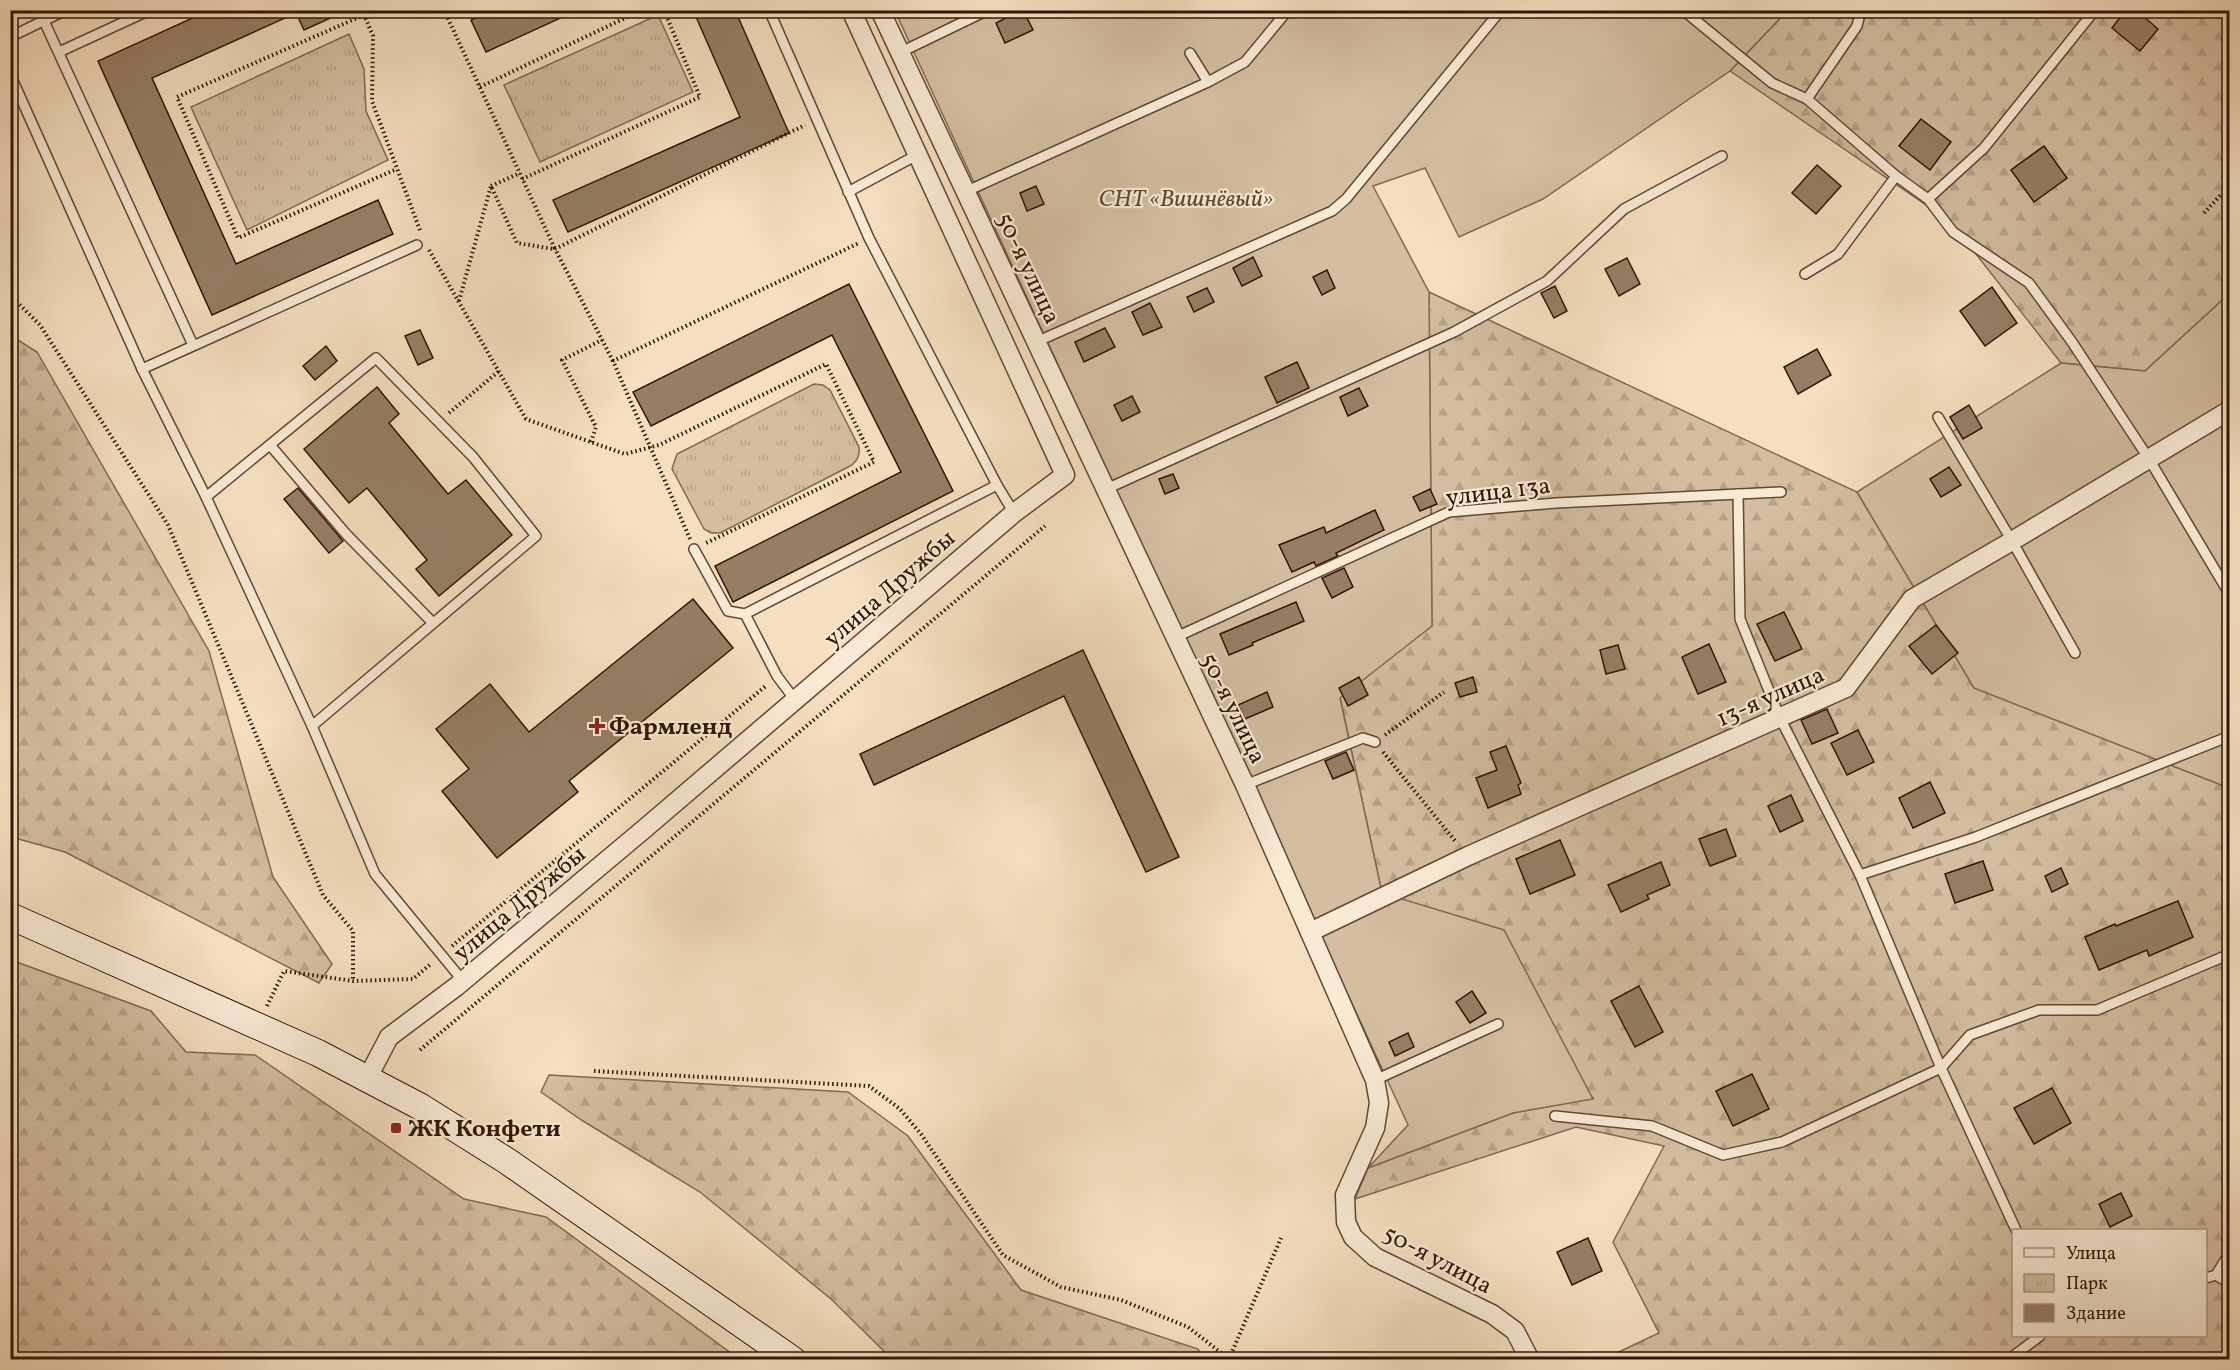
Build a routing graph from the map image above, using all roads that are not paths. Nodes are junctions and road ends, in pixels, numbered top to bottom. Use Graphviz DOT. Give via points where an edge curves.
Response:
graph roads {
  1 [pos="66,10"];
  2 [pos="150,10"];
  3 [pos="769,10"];
  4 [pos="851,10"];
  5 [pos="880,10"];
  6 [pos="988,10"];
  7 [pos="1288,10"];
  8 [pos="1501,10"];
  9 [pos="1683,10"];
  10 [pos="1861,10"];
  11 [pos="2096,10"];
  12 [pos="44,21"];
  13 [pos="10,37"];
  14 [pos="59,52"];
  15 [pos="898,53"];
  16 [pos="1190,53"];
  17 [pos="10,74"];
  18 [pos="1208,82"];
  19 [pos="1807,99"];
  20 [pos="917,155"];
  21 [pos="1722,156"];
  22 [pos="1896,176"];
  23 [pos="967,191"];
  24 [pos="848,192"];
  25 [pos="1928,199"];
  26 [pos="417,245"];
  27 [pos="1805,274"];
  28 [pos="1036,342"];
  29 [pos="193,345"];
  30 [pos="142,369"];
  31 [pos="2229,410"];
  32 [pos="1938,417"];
  33 [pos="270,445"];
  34 [pos="2149,459"];
  35 [pos="997,484"];
  36 [pos="1104,490"];
  37 [pos="1781,492"];
  38 [pos="1738,494"];
  39 [pos="206,498"];
  40 [pos="1014,513"];
  41 [pos="2012,541"];
  42 [pos="694,549"];
  43 [pos="2229,595"];
  44 [pos="745,614"];
  45 [pos="433,623"];
  46 [pos="1174,638"];
  47 [pos="2075,653"];
  48 [pos="795,700"];
  49 [pos="1780,718"];
  50 [pos="312,726"];
  51 [pos="2229,736"];
  52 [pos="1375,742"];
  53 [pos="1245,785"];
  54 [pos="1860,875"];
  55 [pos="10,916"];
  56 [pos="1310,932"];
  57 [pos="2229,954"];
  58 [pos="463,981"];
  59 [pos="1498,1024"];
  60 [pos="1941,1068"];
  61 [pos="368,1079"];
  62 [pos="1375,1080"];
  63 [pos="1556,1116"];
  64 [pos="2016,1229"];
  65 [pos="2229,1252"];
  66 [pos="2216,1275"];
  67 [pos="2207,1277"];
  68 [pos="2229,1284"];
  69 [pos="2037,1337"];
  70 [pos="793,1359"];
  71 [pos="1530,1359"];
  72 [pos="2008,1359"];
  1 -- 12 [label="lane"];
  2 -- 14 [label="lane"];
  3 -- 24 [label="lane"];
  4 -- 20 [label="street, улица Дружбы"];
  5 -- 15 [label="street, 50-я улица"];
  6 -- 15 [label="lane"];
  7 -- 18 [label="lane" via="1245,62"];
  8 -- 28 [label="lane" via="1332,211"];
  9 -- 19 [label="lane" via="1772,82"];
  10 -- 19 [label="lane" via="1857,26"];
  11 -- 25 [label="lane" via="1984,148"];
  12 -- 13 [label="lane"];
  12 -- 14 [label="lane"];
  14 -- 29 [label="lane"];
  15 -- 23 [label="street, 50-я улица"];
  16 -- 18 [label="lane"];
  17 -- 30 [label="lane"];
  18 -- 23 [label="lane"];
  19 -- 22 [label="lane"];
  20 -- 24 [label="lane"];
  20 -- 40 [label="street, улица Дружбы" via="1065,476"];
  21 -- 36 [label="lane" via="1624,209 1547,281 1454,332"];
  22 -- 25 [label="lane"];
  22 -- 27 [label="lane" via="1838,254"];
  23 -- 28 [label="street, 50-я улица"];
  24 -- 35 [label="lane"];
  25 -- 34 [label="lane" via="1953,232 2029,284"];
  26 -- 29 [label="lane"];
  28 -- 36 [label="street, 50-я улица"];
  29 -- 30 [label="lane"];
  30 -- 39 [label="lane"];
  31 -- 34 [label="street, 13-я улица"];
  32 -- 41 [label="lane"];
  33 -- 39 [label="lane"];
  33 -- 45 [label="lane" via="346,534"];
  33 -- 45 [label="lane" via="376,358 473,457 536,536"];
  34 -- 41 [label="street, 13-я улица"];
  34 -- 43 [label="lane"];
  35 -- 40 [label="lane"];
  35 -- 44 [label="lane"];
  36 -- 46 [label="street, 50-я улица"];
  37 -- 38 [label="lane, улица 13а"];
  38 -- 46 [label="lane, улица 13а" via="1449,512"];
  38 -- 49 [label="lane" via="1740,619"];
  39 -- 50 [label="lane"];
  40 -- 48 [label="street, улица Дружбы"];
  41 -- 47 [label="lane"];
  41 -- 49 [label="street, 13-я улица" via="1912,599 1846,688"];
  42 -- 44 [label="lane" via="728,612"];
  44 -- 48 [label="lane" via="777,676"];
  45 -- 50 [label="lane"];
  46 -- 53 [label="street, 50-я улица"];
  48 -- 58 [label="street, улица Дружбы"];
  49 -- 54 [label="lane"];
  49 -- 56 [label="street, 13-я улица" via="1468,856"];
  50 -- 58 [label="lane" via="375,874"];
  51 -- 54 [label="lane" via="1976,837"];
  52 -- 53 [label="lane" via="1363,738"];
  53 -- 56 [label="street, 50-я улица"];
  54 -- 60 [label="lane"];
  55 -- 61 [label="street"];
  56 -- 62 [label="street, 50-я улица"];
  57 -- 60 [label="lane" via="2097,1010 2039,1010 1970,1035"];
  58 -- 61 [label="street, улица Дружбы" via="389,1037"];
  59 -- 62 [label="lane"];
  60 -- 63 [label="lane" via="1782,1142 1724,1155 1652,1126"];
  60 -- 64 [label="lane"];
  61 -- 70 [label="street" via="507,1161"];
  62 -- 71 [label="street, 50-я улица" via="1379,1103 1375,1128 1345,1195 1346,1222 1353,1237 1375,1257 1492,1314 1515,1331"];
  65 -- 66 [label="lane"];
  66 -- 67 [label="lane"];
  66 -- 68 [label="lane"];
  69 -- 72 [label="lane"];
}
